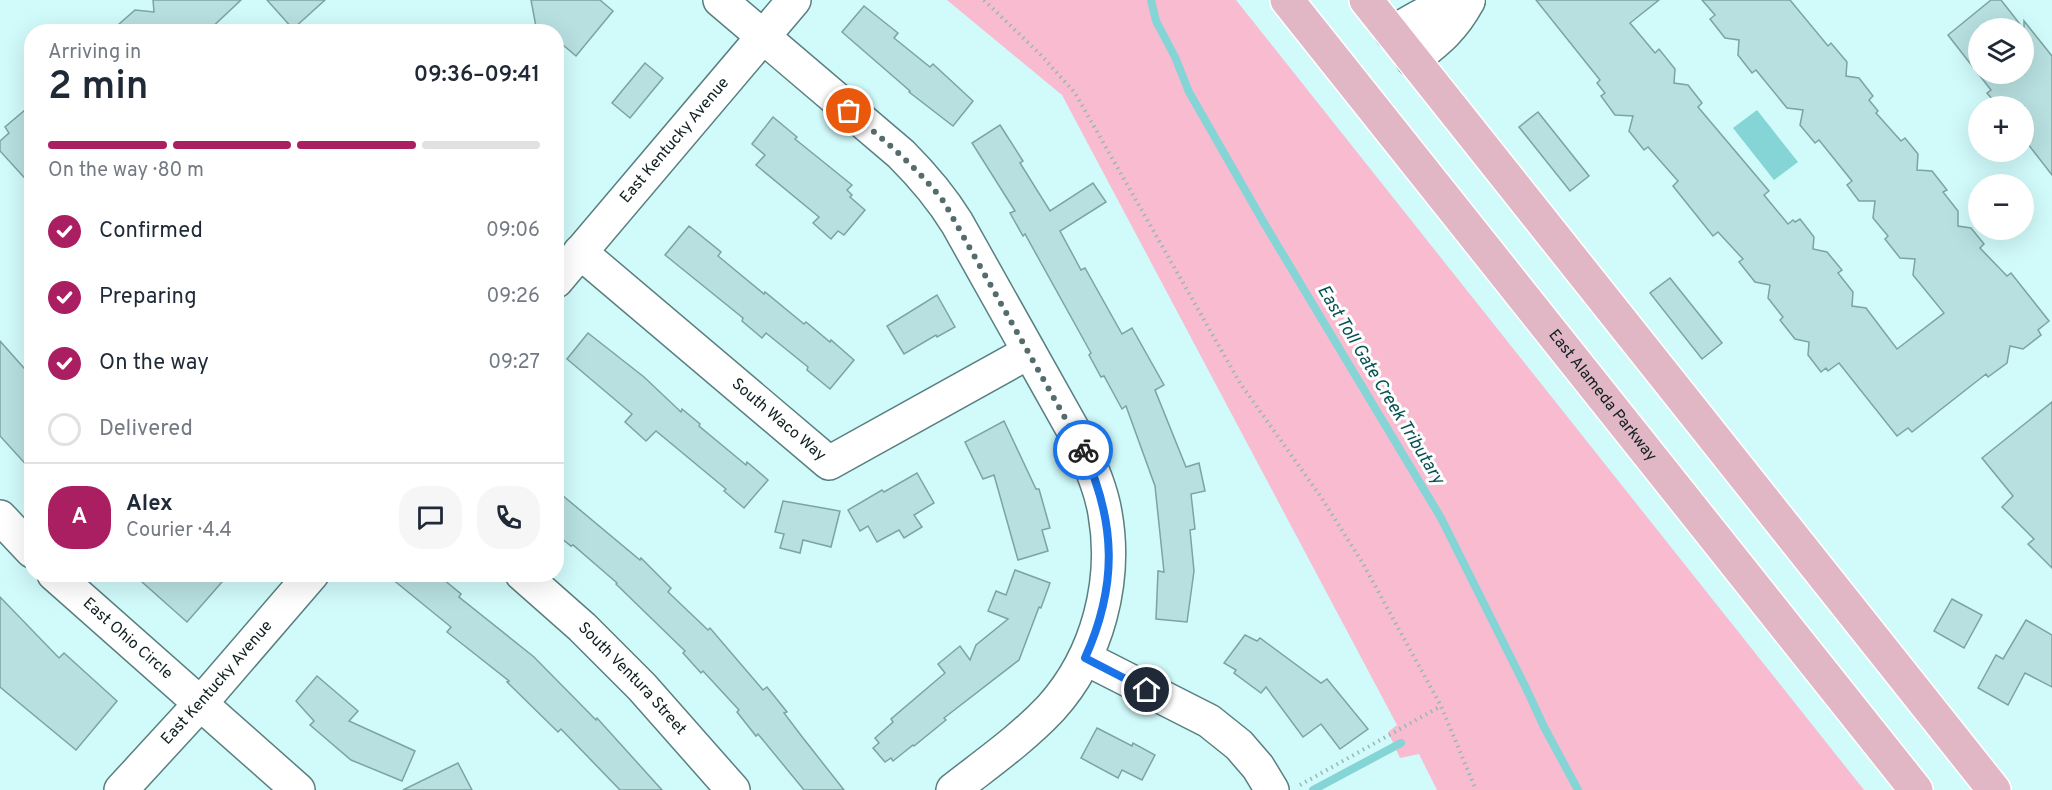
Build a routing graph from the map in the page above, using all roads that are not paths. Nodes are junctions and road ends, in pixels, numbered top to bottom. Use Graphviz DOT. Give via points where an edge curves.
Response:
graph roads {
  1 [pos="720,0"];
  2 [pos="794,0"];
  3 [pos="1287,0"];
  4 [pos="1366,0"];
  5 [pos="1392,33"];
  6 [pos="763,37"];
  7 [pos="1413,60"];
  8 [pos="580,252"];
  9 [pos="564,271"];
  10 [pos="1029,352"];
  11 [pos="0,517"];
  12 [pos="24,542"];
  13 [pos="63,582"];
  14 [pos="305,582"];
  15 [pos="531,582"];
  16 [pos="1085,658"];
  17 [pos="200,704"];
  18 [pos="121,790"];
  19 [pos="298,790"];
  20 [pos="733,790"];
  21 [pos="953,790"];
  22 [pos="1272,790"];
  23 [pos="1916,790"];
  24 [pos="1994,790"];
  1 -- 6 [label="street"];
  2 -- 6 [label="street, East Kentucky Avenue"];
  3 -- 23 [label="main road, East Alameda Parkway"];
  4 -- 5 [label="main road"];
  5 -- 7 [label="main road"];
  5 -- 7 [label="street" via="1431,10 1468,1 1449,30"];
  6 -- 8 [label="street, East Kentucky Avenue"];
  6 -- 10 [label="street" via="928,181 957,223"];
  7 -- 24 [label="main road"];
  8 -- 9 [label="street, East Kentucky Avenue"];
  8 -- 10 [label="street, South Waco Way" via="829,463"];
  10 -- 16 [label="street" via="1081,444 1105,512 1109,547 1107,583 1100,618"];
  11 -- 12 [label="street"];
  13 -- 17 [label="street, East Ohio Circle"];
  14 -- 17 [label="street, East Kentucky Avenue"];
  15 -- 20 [label="street, South Ventura Street" via="642,687"];
  16 -- 21 [label="street" via="1052,707"];
  16 -- 22 [label="street" via="1209,721 1239,745"];
  17 -- 18 [label="street, East Kentucky Avenue"];
  17 -- 19 [label="street, East Ohio Circle"];
}
